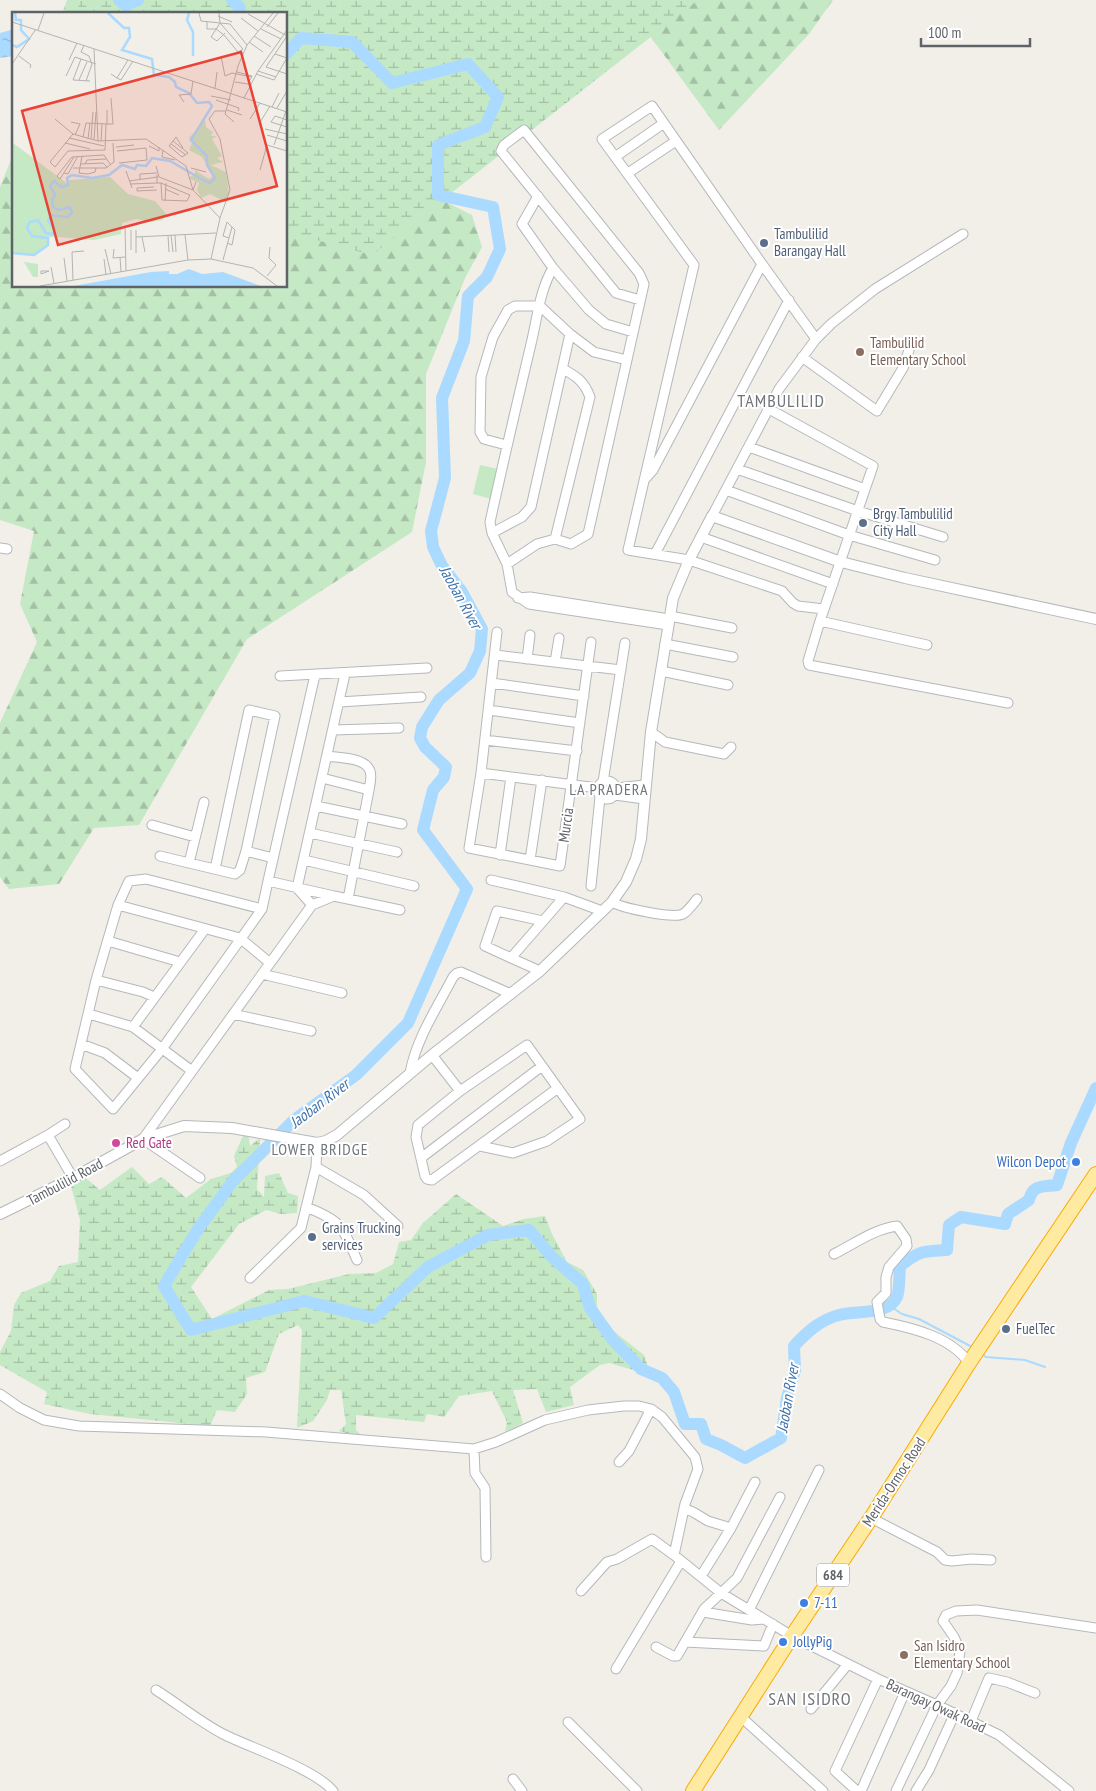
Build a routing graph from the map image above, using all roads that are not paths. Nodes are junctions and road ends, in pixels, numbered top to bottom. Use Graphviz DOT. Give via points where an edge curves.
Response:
graph roads {
  1 [pos="664,122"];
  2 [pos="676,141"];
  3 [pos="615,157"];
  4 [pos="628,173"];
  5 [pos="538,196"];
  6 [pos="963,234"];
  7 [pos="762,264"];
  8 [pos="553,268"];
  9 [pos="640,300"];
  10 [pos="789,300"];
  11 [pos="540,306"];
  12 [pos="633,332"];
  13 [pos="570,334"];
  14 [pos="816,339"];
  15 [pos="909,350"];
  16 [pos="802,357"];
  17 [pos="627,360"];
  18 [pos="563,369"];
  19 [pos="769,409"];
  20 [pos="506,445"];
  21 [pos="749,447"];
  22 [pos="737,469"];
  23 [pos="644,480"];
  24 [pos="865,489"];
  25 [pos="726,490"];
  26 [pos="858,511"];
  27 [pos="712,516"];
  28 [pos="492,533"];
  29 [pos="849,535"];
  30 [pos="701,537"];
  31 [pos="943,538"];
  32 [pos="555,539"];
  33 [pos="655,554"];
  34 [pos="689,560"];
  35 [pos="935,560"];
  36 [pos="841,562"];
  37 [pos="507,564"];
  38 [pos="833,584"];
  39 [pos="824,609"];
  40 [pos="1096,619"];
  41 [pos="669,620"];
  42 [pos="820,621"];
  43 [pos="732,628"];
  44 [pos="497,632"];
  45 [pos="530,635"];
  46 [pos="559,638"];
  47 [pos="591,642"];
  48 [pos="625,643"];
  49 [pos="665,644"];
  50 [pos="927,645"];
  51 [pos="496,655"];
  52 [pos="733,657"];
  53 [pos="527,658"];
  54 [pos="555,662"];
  55 [pos="588,666"];
  56 [pos="428,668"];
  57 [pos="621,670"];
  58 [pos="661,671"];
  59 [pos="345,674"];
  60 [pos="315,675"];
  61 [pos="280,676"];
  62 [pos="492,683"];
  63 [pos="728,685"];
  64 [pos="584,696"];
  65 [pos="421,697"];
  66 [pos="339,702"];
  67 [pos="1008,703"];
  68 [pos="489,710"];
  69 [pos="580,723"];
  70 [pos="399,728"];
  71 [pos="333,730"];
  72 [pos="651,732"];
  73 [pos="485,740"];
  74 [pos="731,747"];
  75 [pos="577,751"];
  76 [pos="327,756"];
  77 [pos="481,773"];
  78 [pos="510,776"];
  79 [pos="322,778"];
  80 [pos="542,780"];
  81 [pos="572,784"];
  82 [pos="646,786"];
  83 [pos="600,789"];
  84 [pos="369,790"];
  85 [pos="616,792"];
  86 [pos="644,799"];
  87 [pos="204,802"];
  88 [pos="316,806"];
  89 [pos="364,815"];
  90 [pos="402,824"];
  91 [pos="152,826"];
  92 [pos="310,833"];
  93 [pos="195,837"];
  94 [pos="359,844"];
  95 [pos="246,851"];
  96 [pos="397,852"];
  97 [pos="500,855"];
  98 [pos="160,856"];
  99 [pos="273,858"];
  100 [pos="304,860"];
  101 [pos="530,860"];
  102 [pos="189,862"];
  103 [pos="215,869"];
  104 [pos="353,872"];
  105 [pos="491,880"];
  106 [pos="268,881"];
  107 [pos="414,886"];
  108 [pos="591,886"];
  109 [pos="297,888"];
  110 [pos="334,896"];
  111 [pos="564,897"];
  112 [pos="348,899"];
  113 [pos="697,899"];
  114 [pos="612,902"];
  115 [pos="118,905"];
  116 [pos="312,905"];
  117 [pos="262,909"];
  118 [pos="400,910"];
  119 [pos="602,911"];
  120 [pos="543,921"];
  121 [pos="205,929"];
  122 [pos="240,938"];
  123 [pos="108,941"];
  124 [pos="511,958"];
  125 [pos="180,962"];
  126 [pos="270,963"];
  127 [pos="540,972"];
  128 [pos="262,974"];
  129 [pos="96,980"];
  130 [pos="342,993"];
  131 [pos="511,994"];
  132 [pos="154,998"];
  133 [pos="89,1014"];
  134 [pos="233,1014"];
  135 [pos="133,1026"];
  136 [pos="311,1031"];
  137 [pos="81,1044"];
  138 [pos="162,1049"];
  139 [pos="432,1055"];
  140 [pos="542,1066"];
  141 [pos="192,1071"];
  142 [pos="410,1073"];
  143 [pos="138,1078"];
  144 [pos="558,1088"];
  145 [pos="460,1091"];
  146 [pos="64,1124"];
  147 [pos="48,1135"];
  148 [pos="143,1139"];
  149 [pos="317,1143"];
  150 [pos="480,1146"];
  151 [pos="421,1158"];
  152 [pos="0,1161"];
  153 [pos="316,1167"];
  154 [pos="1096,1174"];
  155 [pos="73,1178"];
  156 [pos="200,1178"];
  157 [pos="306,1207"];
  158 [pos="0,1214"];
  159 [pos="398,1226"];
  160 [pos="834,1254"];
  161 [pos="357,1260"];
  162 [pos="250,1278"];
  163 [pos="971,1361"];
  164 [pos="0,1394"];
  165 [pos="651,1409"];
  166 [pos="474,1449"];
  167 [pos="619,1462"];
  168 [pos="819,1470"];
  169 [pos="755,1482"];
  170 [pos="780,1497"];
  171 [pos="684,1508"];
  172 [pos="871,1518"];
  173 [pos="731,1528"];
  174 [pos="486,1558"];
  175 [pos="677,1558"];
  176 [pos="991,1560"];
  177 [pos="701,1576"];
  178 [pos="581,1591"];
  179 [pos="722,1593"];
  180 [pos="748,1610"];
  181 [pos="703,1612"];
  182 [pos="763,1619"];
  183 [pos="773,1624"];
  184 [pos="1096,1628"];
  185 [pos="792,1636"];
  186 [pos="685,1642"];
  187 [pos="656,1647"];
  188 [pos="848,1664"];
  189 [pos="616,1669"];
  190 [pos="878,1679"];
  191 [pos="156,1690"];
  192 [pos="905,1692"];
  193 [pos="1035,1693"];
  194 [pos="937,1705"];
  195 [pos="811,1710"];
  196 [pos="955,1713"];
  197 [pos="741,1717"];
  198 [pos="971,1721"];
  199 [pos="568,1722"];
  200 [pos="514,1779"];
  201 [pos="333,1791"];
  202 [pos="522,1791"];
  203 [pos="637,1791"];
  204 [pos="693,1791"];
  205 [pos="823,1791"];
  206 [pos="857,1791"];
  207 [pos="861,1791"];
  208 [pos="896,1791"];
  209 [pos="916,1791"];
  210 [pos="1069,1791"];
  1 -- 2 [label="street"];
  1 -- 3 [label="street"];
  1 -- 3 [label="street" via="652,106 602,139"];
  2 -- 4 [label="street"];
  2 -- 7 [label="street"];
  3 -- 4 [label="street"];
  4 -- 23 [label="street" via="694,265"];
  5 -- 8 [label="street" via="522,224"];
  5 -- 9 [label="street" via="616,293"];
  5 -- 9 [label="street" via="501,151 524,130 639,273 644,284"];
  6 -- 14 [label="street" via="875,289"];
  7 -- 10 [label="street"];
  7 -- 23 [label="street" via="653,470"];
  8 -- 11 [label="street"];
  8 -- 12 [label="street" via="589,310 606,324"];
  9 -- 12 [label="street"];
  10 -- 14 [label="street"];
  10 -- 33 [label="street"];
  11 -- 13 [label="street"];
  11 -- 20 [label="street"];
  11 -- 20 [label="street" via="515,306 508,310 494,337 481,377 480,432 484,439"];
  12 -- 17 [label="street"];
  13 -- 17 [label="street" via="594,352"];
  13 -- 18 [label="street"];
  14 -- 16 [label="street"];
  15 -- 16 [label="street" via="877,410"];
  16 -- 19 [label="street"];
  17 -- 32 [label="street" via="588,534 571,544"];
  18 -- 28 [label="street" via="531,507 522,517"];
  18 -- 32 [label="street" via="579,378 590,397"];
  19 -- 21 [label="street"];
  19 -- 24 [label="street" via="873,466"];
  20 -- 28 [label="street" via="490,522"];
  21 -- 22 [label="street"];
  21 -- 24 [label="street"];
  22 -- 25 [label="street"];
  22 -- 26 [label="street"];
  23 -- 33 [label="street" via="628,550"];
  24 -- 26 [label="street"];
  25 -- 27 [label="street"];
  25 -- 29 [label="street"];
  26 -- 29 [label="street"];
  26 -- 31 [label="street"];
  27 -- 30 [label="street"];
  27 -- 36 [label="street"];
  28 -- 37 [label="street"];
  29 -- 35 [label="street"];
  29 -- 36 [label="street"];
  30 -- 34 [label="street"];
  30 -- 38 [label="street"];
  32 -- 37 [label="street" via="537,544"];
  33 -- 34 [label="street"];
  34 -- 39 [label="street" via="782,591 798,606"];
  34 -- 41 [label="street" via="673,598"];
  36 -- 38 [label="street"];
  36 -- 40 [label="street"];
  37 -- 41 [label="street" via="512,592 529,604"];
  38 -- 39 [label="street"];
  39 -- 42 [label="street"];
  41 -- 43 [label="street"];
  41 -- 49 [label="street"];
  42 -- 50 [label="street"];
  42 -- 67 [label="street" via="809,665"];
  44 -- 51 [label="street"];
  45 -- 53 [label="street"];
  46 -- 54 [label="street"];
  47 -- 55 [label="street, Murcia"];
  48 -- 57 [label="street"];
  49 -- 52 [label="street"];
  49 -- 58 [label="street"];
  51 -- 53 [label="street"];
  51 -- 62 [label="street"];
  53 -- 54 [label="street"];
  54 -- 55 [label="street"];
  55 -- 57 [label="street"];
  55 -- 64 [label="street, Murcia"];
  56 -- 59 [label="street"];
  57 -- 83 [label="street"];
  58 -- 63 [label="street"];
  58 -- 72 [label="street"];
  59 -- 60 [label="street"];
  59 -- 66 [label="street"];
  60 -- 61 [label="street"];
  60 -- 99 [label="street"];
  62 -- 64 [label="street"];
  62 -- 68 [label="street"];
  64 -- 69 [label="street, Murcia"];
  65 -- 66 [label="street"];
  66 -- 71 [label="street"];
  68 -- 69 [label="street"];
  68 -- 73 [label="street"];
  69 -- 75 [label="street, Murcia"];
  70 -- 71 [label="street"];
  71 -- 76 [label="street"];
  72 -- 74 [label="street" via="665,742 724,754"];
  72 -- 82 [label="street"];
  73 -- 75 [label="street"];
  73 -- 77 [label="street"];
  75 -- 81 [label="street, Murcia"];
  76 -- 79 [label="street"];
  76 -- 84 [label="street" via="367,765 371,772"];
  77 -- 78 [label="street"];
  77 -- 97 [label="street" via="469,848"];
  78 -- 80 [label="street"];
  78 -- 97 [label="street"];
  79 -- 84 [label="street"];
  79 -- 88 [label="street"];
  80 -- 81 [label="street"];
  80 -- 101 [label="street"];
  81 -- 83 [label="street"];
  81 -- 101 [label="street, Murcia" via="560,866"];
  82 -- 85 [label="street"];
  82 -- 86 [label="street"];
  83 -- 85 [label="street" via="610,799"];
  83 -- 85 [label="street" via="610,781"];
  83 -- 108 [label="street"];
  84 -- 89 [label="street"];
  85 -- 86 [label="street"];
  86 -- 114 [label="street" via="636,859"];
  87 -- 93 [label="street"];
  88 -- 89 [label="street"];
  88 -- 92 [label="street"];
  89 -- 90 [label="street"];
  89 -- 94 [label="street"];
  91 -- 93 [label="street"];
  92 -- 94 [label="street"];
  92 -- 100 [label="street"];
  93 -- 102 [label="street"];
  94 -- 96 [label="street"];
  94 -- 104 [label="street"];
  95 -- 99 [label="street"];
  95 -- 103 [label="street" via="235,874"];
  95 -- 103 [label="street" via="276,716 249,710"];
  97 -- 101 [label="street"];
  98 -- 102 [label="street"];
  99 -- 106 [label="street"];
  100 -- 104 [label="street"];
  100 -- 109 [label="street"];
  102 -- 103 [label="street"];
  104 -- 107 [label="street"];
  104 -- 112 [label="street"];
  105 -- 111 [label="street"];
  106 -- 109 [label="street"];
  106 -- 117 [label="street"];
  109 -- 110 [label="street"];
  109 -- 116 [label="street"];
  110 -- 112 [label="street"];
  110 -- 116 [label="street"];
  111 -- 119 [label="street"];
  111 -- 120 [label="street"];
  112 -- 118 [label="street"];
  113 -- 114 [label="street" via="685,913 675,915"];
  114 -- 119 [label="street"];
  115 -- 117 [label="street" via="129,881 146,879"];
  115 -- 121 [label="street"];
  115 -- 123 [label="street"];
  116 -- 126 [label="street"];
  117 -- 122 [label="street"];
  119 -- 127 [label="street"];
  120 -- 124 [label="street"];
  120 -- 124 [label="street" via="497,911 485,946"];
  121 -- 122 [label="street"];
  121 -- 125 [label="street"];
  122 -- 126 [label="street"];
  122 -- 138 [label="street"];
  123 -- 125 [label="street"];
  123 -- 129 [label="street"];
  124 -- 127 [label="street"];
  125 -- 132 [label="street"];
  126 -- 128 [label="street"];
  127 -- 131 [label="street"];
  128 -- 130 [label="street"];
  128 -- 134 [label="street"];
  129 -- 132 [label="street"];
  129 -- 133 [label="street"];
  131 -- 139 [label="street"];
  131 -- 142 [label="street" via="457,973 421,1039"];
  132 -- 135 [label="street"];
  133 -- 135 [label="street"];
  133 -- 137 [label="street"];
  134 -- 136 [label="street"];
  134 -- 141 [label="street"];
  135 -- 138 [label="street"];
  137 -- 143 [label="street" via="105,1054"];
  137 -- 143 [label="street" via="75,1069 113,1109"];
  138 -- 141 [label="street"];
  138 -- 143 [label="street"];
  139 -- 142 [label="street"];
  139 -- 145 [label="street"];
  140 -- 144 [label="street"];
  140 -- 145 [label="street" via="527,1045"];
  140 -- 151 [label="street"];
  141 -- 148 [label="street"];
  142 -- 149 [label="street" via="337,1135"];
  144 -- 150 [label="street"];
  144 -- 150 [label="street" via="580,1119 547,1140 513,1153"];
  145 -- 151 [label="street" via="418,1125 416,1137"];
  146 -- 147 [label="street"];
  147 -- 152 [label="street"];
  147 -- 155 [label="street"];
  148 -- 149 [label="street, Tambulilid Road" via="184,1126 220,1126"];
  148 -- 155 [label="street, Tambulilid Road"];
  148 -- 156 [label="street"];
  149 -- 153 [label="street"];
  150 -- 151 [label="street" via="432,1180 425,1176"];
  153 -- 157 [label="street"];
  153 -- 159 [label="street" via="364,1195"];
  154 -- 163 [label="highway, Merida-Ormoc Road / 684"];
  155 -- 158 [label="street, Tambulilid Road"];
  157 -- 161 [label="street" via="336,1221 344,1230"];
  157 -- 162 [label="street" via="301,1228"];
  160 -- 163 [label="street" via="878,1231 897,1226 906,1239 906,1248 889,1267 886,1293 877,1302 880,1319 938,1338"];
  163 -- 172 [label="highway, Merida-Ormoc Road / 684"];
  164 -- 166 [label="street" via="44,1420 79,1426 266,1432"];
  165 -- 166 [label="street" via="624,1406 588,1410 545,1420"];
  165 -- 167 [label="street" via="629,1451"];
  165 -- 171 [label="street" via="662,1417 695,1457 698,1469"];
  166 -- 174 [label="street" via="475,1473 485,1488"];
  168 -- 180 [label="street"];
  169 -- 173 [label="street"];
  170 -- 179 [label="street" via="737,1578"];
  171 -- 173 [label="street" via="708,1521"];
  171 -- 175 [label="street"];
  172 -- 176 [label="street" via="937,1552 945,1560"];
  172 -- 185 [label="highway, Merida-Ormoc Road / 684"];
  173 -- 177 [label="street"];
  175 -- 177 [label="street, Barangay Owak Road"];
  175 -- 178 [label="street, Barangay Owak Road" via="652,1539 617,1560 607,1562"];
  175 -- 189 [label="street"];
  177 -- 179 [label="street, Barangay Owak Road"];
  179 -- 180 [label="street, Barangay Owak Road"];
  179 -- 181 [label="street"];
  180 -- 182 [label="street, Barangay Owak Road"];
  181 -- 182 [label="street"];
  181 -- 186 [label="street"];
  182 -- 183 [label="street, Barangay Owak Road"];
  183 -- 185 [label="street, Barangay Owak Road"];
  183 -- 186 [label="street" via="764,1646"];
  184 -- 194 [label="street" via="977,1610 946,1615 943,1621 960,1652 959,1664 958,1673"];
  185 -- 188 [label="street, Barangay Owak Road"];
  185 -- 197 [label="highway, Merida-Ormoc Road / 684"];
  186 -- 187 [label="street" via="675,1657"];
  188 -- 190 [label="street, Barangay Owak Road"];
  188 -- 195 [label="street"];
  190 -- 192 [label="street, Barangay Owak Road"];
  190 -- 206 [label="street" via="835,1771"];
  191 -- 201 [label="street" via="221,1733 310,1774"];
  192 -- 194 [label="street, Barangay Owak Road"];
  192 -- 207 [label="street"];
  193 -- 198 [label="street" via="989,1678"];
  194 -- 196 [label="street, Barangay Owak Road"];
  194 -- 208 [label="street"];
  196 -- 198 [label="street, Barangay Owak Road"];
  196 -- 209 [label="street"];
  197 -- 204 [label="highway, Merida-Ormoc Road / 684"];
  197 -- 205 [label="street"];
  198 -- 210 [label="street, Barangay Owak Road" via="1012,1744"];
  199 -- 203 [label="street"];
  200 -- 202 [label="street"];
}
